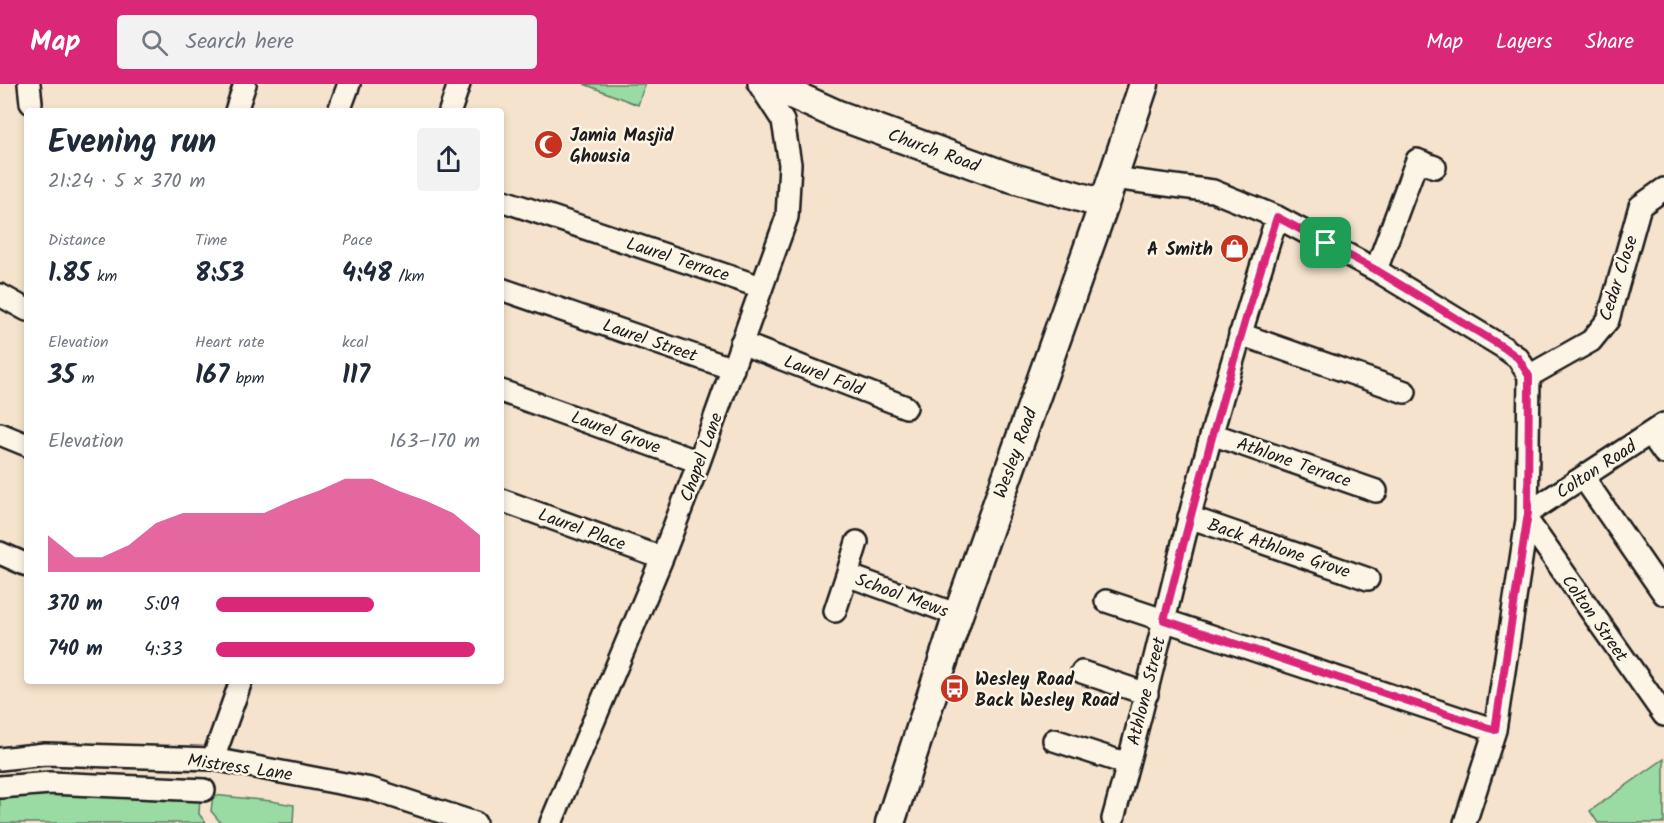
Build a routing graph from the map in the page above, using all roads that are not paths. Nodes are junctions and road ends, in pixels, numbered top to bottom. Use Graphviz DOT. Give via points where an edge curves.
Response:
graph roads {
  1 [pos="245,84"];
  2 [pos="348,84"];
  3 [pos="459,84"];
  4 [pos="759,84"];
  5 [pos="769,84"];
  6 [pos="1144,84"];
  7 [pos="237,108"];
  8 [pos="340,108"];
  9 [pos="451,108"];
  10 [pos="1435,166"];
  11 [pos="1664,189"];
  12 [pos="1108,191"];
  13 [pos="504,201"];
  14 [pos="1277,217"];
  15 [pos="1376,270"];
  16 [pos="761,287"];
  17 [pos="504,290"];
  18 [pos="0,295"];
  19 [pos="24,308"];
  20 [pos="1240,334"];
  21 [pos="741,343"];
  22 [pos="733,369"];
  23 [pos="1529,376"];
  24 [pos="504,392"];
  25 [pos="1405,392"];
  26 [pos="906,407"];
  27 [pos="1657,429"];
  28 [pos="0,434"];
  29 [pos="1212,434"];
  30 [pos="24,445"];
  31 [pos="1664,453"];
  32 [pos="699,462"];
  33 [pos="1583,477"];
  34 [pos="1376,491"];
  35 [pos="504,501"];
  36 [pos="1189,517"];
  37 [pos="1527,517"];
  38 [pos="857,542"];
  39 [pos="0,553"];
  40 [pos="662,558"];
  41 [pos="24,564"];
  42 [pos="847,574"];
  43 [pos="1368,579"];
  44 [pos="1664,594"];
  45 [pos="1106,601"];
  46 [pos="835,611"];
  47 [pos="958,615"];
  48 [pos="1164,620"];
  49 [pos="1082,672"];
  50 [pos="240,684"];
  51 [pos="1147,694"];
  52 [pos="1664,715"];
  53 [pos="1495,730"];
  54 [pos="1054,740"];
  55 [pos="0,759"];
  56 [pos="213,759"];
  57 [pos="1128,764"];
  58 [pos="0,787"];
  59 [pos="204,790"];
  60 [pos="1113,819"];
  61 [pos="474,823"];
  62 [pos="551,823"];
  63 [pos="890,823"];
  64 [pos="1465,823"];
  1 -- 7 [label="street"];
  2 -- 8 [label="street"];
  3 -- 9 [label="street"];
  4 -- 16 [label="street, Chapel Lane" via="783,121 790,164 787,217"];
  5 -- 12 [label="street, Church Road" via="838,115 1006,176"];
  6 -- 12 [label="street, Wesley Road"];
  10 -- 15 [label="street" via="1417,160"];
  11 -- 23 [label="street, Cedar Close" via="1640,206 1608,320 1591,341"];
  12 -- 14 [label="street, Church Road" via="1214,190"];
  12 -- 47 [label="street, Wesley Road"];
  13 -- 16 [label="street, Laurel Terrace"];
  14 -- 15 [label="street, Church Road"];
  14 -- 20 [label="street, Athlone Street"];
  15 -- 23 [label="street, Church Road" via="1503,347 1518,358"];
  16 -- 21 [label="street, Chapel Lane"];
  17 -- 22 [label="street, Laurel Street"];
  18 -- 19 [label="street"];
  20 -- 25 [label="street"];
  20 -- 29 [label="street, Athlone Street"];
  21 -- 22 [label="street, Chapel Lane"];
  21 -- 26 [label="street, Laurel Fold"];
  22 -- 32 [label="street, Chapel Lane"];
  23 -- 37 [label="street"];
  24 -- 32 [label="street, Laurel Grove"];
  27 -- 31 [label="street"];
  27 -- 33 [label="street, Colton Road"];
  28 -- 30 [label="street"];
  29 -- 34 [label="street, Athlone Terrace"];
  29 -- 36 [label="street, Athlone Street"];
  32 -- 40 [label="street, Chapel Lane"];
  33 -- 37 [label="street, Colton Road"];
  33 -- 44 [label="street"];
  35 -- 40 [label="street, Laurel Place"];
  36 -- 43 [label="street, Back Athlone Grove"];
  36 -- 48 [label="street, Athlone Street"];
  37 -- 52 [label="street, Colton Street"];
  37 -- 53 [label="street"];
  38 -- 42 [label="street, School Mews"];
  39 -- 41 [label="street"];
  40 -- 62 [label="street, Chapel Lane"];
  42 -- 46 [label="street, School Mews"];
  42 -- 47 [label="street, School Mews"];
  45 -- 48 [label="street"];
  47 -- 63 [label="street, Wesley Road"];
  48 -- 51 [label="street, Athlone Street"];
  48 -- 53 [label="street"];
  49 -- 51 [label="street"];
  50 -- 56 [label="street"];
  51 -- 57 [label="street, Athlone Street"];
  53 -- 64 [label="street"];
  54 -- 57 [label="street"];
  55 -- 56 [label="street, Mistress Lane" via="45,754"];
  56 -- 61 [label="street, Mistress Lane" via="371,789"];
  57 -- 60 [label="street, Athlone Street"];
  58 -- 59 [label="street" via="50,783"];
}
